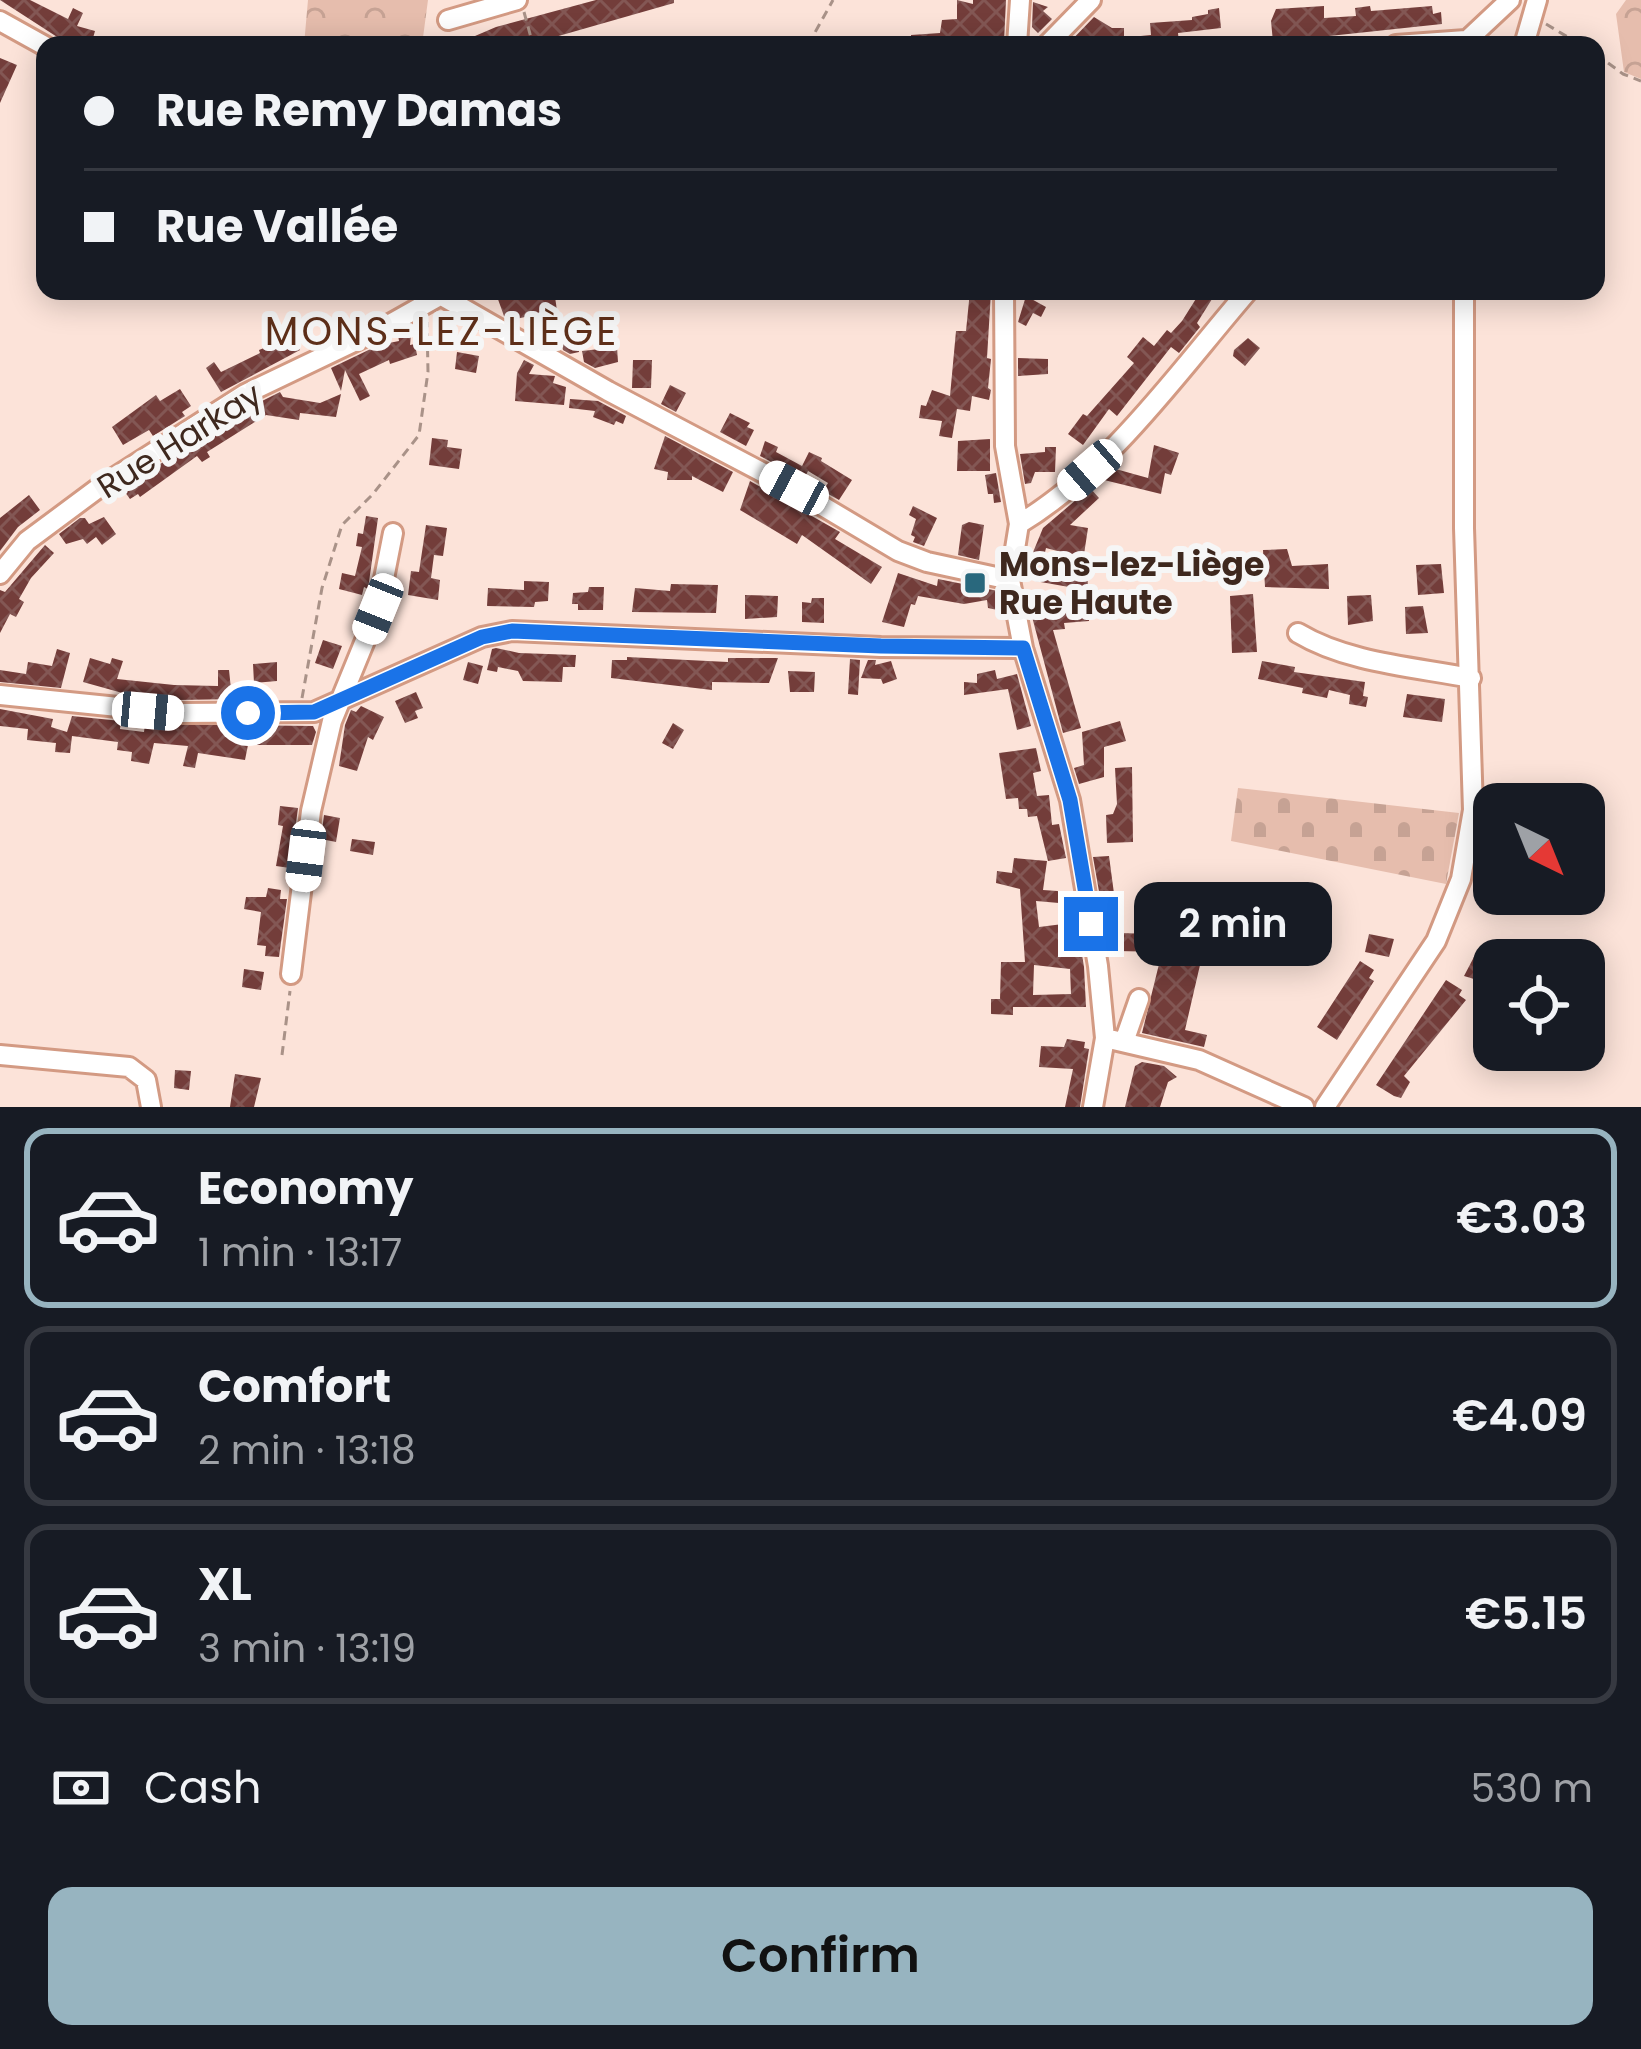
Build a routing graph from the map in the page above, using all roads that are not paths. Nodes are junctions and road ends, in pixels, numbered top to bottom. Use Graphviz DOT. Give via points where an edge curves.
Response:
graph roads {
  1 [pos="519,0"];
  2 [pos="1020,0"];
  3 [pos="1091,0"];
  4 [pos="1510,0"];
  5 [pos="448,20"];
  6 [pos="0,21"];
  7 [pos="1018,36"];
  8 [pos="1056,36"];
  9 [pos="1473,36"];
  10 [pos="36,41"];
  11 [pos="429,300"];
  12 [pos="446,300"];
  13 [pos="1003,300"];
  14 [pos="1240,300"];
  15 [pos="1464,300"];
  16 [pos="1019,524"];
  17 [pos="393,533"];
  18 [pos="0,574"];
  19 [pos="1010,580"];
  20 [pos="1298,633"];
  21 [pos="1023,648"];
  22 [pos="1471,678"];
  23 [pos="0,695"];
  24 [pos="342,699"];
  25 [pos="291,974"];
  26 [pos="1139,999"];
  27 [pos="1115,1040"];
  28 [pos="0,1055"];
  29 [pos="151,1107"];
  30 [pos="1094,1107"];
  31 [pos="1304,1107"];
  32 [pos="1325,1107"];
  1 -- 5 [label="street"];
  2 -- 7 [label="street"];
  3 -- 8 [label="street"];
  4 -- 9 [label="street"];
  6 -- 10 [label="street"];
  11 -- 18 [label="street, Rue Harkay" via="245,394 101,486 27,541"];
  12 -- 19 [label="street" via="898,551"];
  13 -- 16 [label="street" via="1005,446"];
  14 -- 16 [label="street" via="1111,451"];
  15 -- 22 [label="street"];
  16 -- 19 [label="street"];
  17 -- 24 [label="street" via="378,609"];
  19 -- 21 [label="street"];
  20 -- 22 [label="street" via="1319,646"];
  21 -- 24 [label="street" via="512,631"];
  21 -- 27 [label="street" via="1070,800"];
  22 -- 32 [label="street" via="1473,810 1460,879 1436,940"];
  23 -- 24 [label="street" via="177,713 314,712"];
  24 -- 25 [label="street" via="310,811"];
  26 -- 27 [label="street"];
  27 -- 30 [label="street"];
  27 -- 31 [label="street" via="1199,1060"];
  28 -- 29 [label="street" via="129,1067 146,1080"];
}
